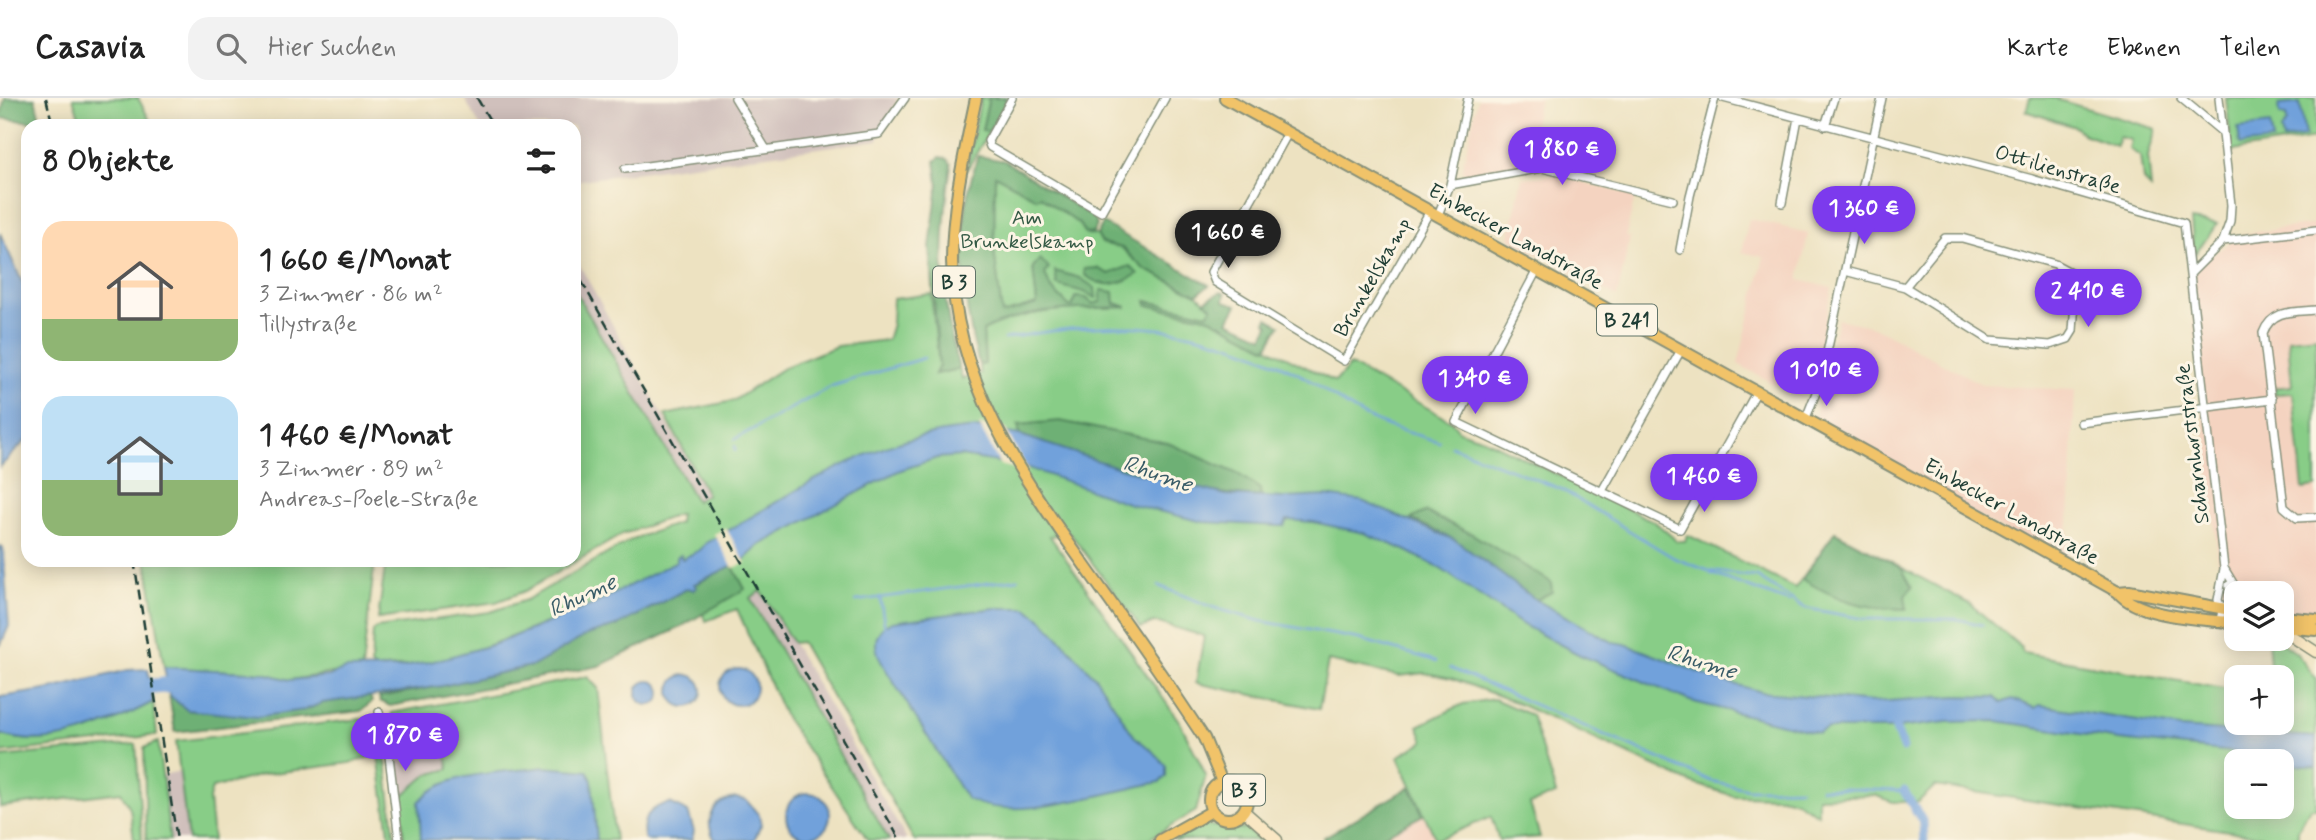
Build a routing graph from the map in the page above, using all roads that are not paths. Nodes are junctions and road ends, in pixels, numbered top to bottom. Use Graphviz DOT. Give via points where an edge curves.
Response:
graph roads {
  1 [pos="735,98"];
  2 [pos="905,98"];
  3 [pos="976,98"];
  4 [pos="1013,98"];
  5 [pos="1165,98"];
  6 [pos="1225,98"];
  7 [pos="1468,98"];
  8 [pos="1715,98"];
  9 [pos="1723,98"];
  10 [pos="1834,98"];
  11 [pos="1882,98"];
  12 [pos="2181,98"];
  13 [pos="2219,98"];
  14 [pos="1752,102"];
  15 [pos="1798,118"];
  16 [pos="1825,126"];
  17 [pos="2222,132"];
  18 [pos="1289,133"];
  19 [pos="1872,138"];
  20 [pos="766,149"];
  21 [pos="625,169"];
  22 [pos="1450,185"];
  23 [pos="1673,200"];
  24 [pos="1782,203"];
  25 [pos="1434,213"];
  26 [pos="2316,230"];
  27 [pos="2223,241"];
  28 [pos="1680,250"];
  29 [pos="1538,270"];
  30 [pos="1845,271"];
  31 [pos="2190,274"];
  32 [pos="1905,287"];
  33 [pos="2316,310"];
  34 [pos="1681,350"];
  35 [pos="1757,391"];
  36 [pos="2272,399"];
  37 [pos="2205,405"];
  38 [pos="1806,418"];
  39 [pos="2081,423"];
  40 [pos="1602,491"];
  41 [pos="2316,517"];
  42 [pos="2224,568"];
  43 [pos="2229,580"];
  44 [pos="2224,614"];
  45 [pos="2221,615"];
  46 [pos="2224,617"];
  47 [pos="2294,618"];
  48 [pos="2316,620"];
  49 [pos="2294,629"];
  50 [pos="2316,630"];
  51 [pos="2294,636"];
  52 [pos="2316,652"];
  53 [pos="379,712"];
  54 [pos="1222,782"];
  55 [pos="1212,811"];
  56 [pos="1244,811"];
  57 [pos="399,840"];
  58 [pos="1160,840"];
  59 [pos="1277,840"];
  1 -- 20 [label="street"];
  2 -- 20 [label="street" via="879,134"];
  3 -- 54 [label="main road, B 3" via="959,186 952,261 955,302 973,376 1014,463 1198,728"];
  4 -- 5 [label="street" via="988,141 990,147 1101,212"];
  6 -- 18 [label="main road, Einbecker Landstraße / B 241"];
  7 -- 22 [label="street, Brunkelskamp"];
  8 -- 28 [label="street"];
  9 -- 14 [label="street"];
  10 -- 16 [label="street"];
  11 -- 19 [label="street"];
  12 -- 17 [label="street"];
  13 -- 17 [label="street"];
  14 -- 15 [label="street"];
  15 -- 16 [label="street"];
  15 -- 24 [label="street"];
  16 -- 19 [label="street"];
  17 -- 27 [label="street" via="2231,205"];
  18 -- 25 [label="main road, Einbecker Landstraße / B 241"];
  18 -- 25 [label="street, Brunkelskamp" via="1211,272 1215,282 1344,360"];
  19 -- 30 [label="street"];
  19 -- 31 [label="street, Ottilienstraße" via="2184,223"];
  20 -- 21 [label="street"];
  22 -- 23 [label="street" via="1542,168"];
  22 -- 25 [label="street, Brunkelskamp"];
  25 -- 29 [label="main road, Einbecker Landstraße / B 241"];
  26 -- 27 [label="street"];
  27 -- 31 [label="street"];
  29 -- 34 [label="main road, Einbecker Landstraße / B 241"];
  29 -- 40 [label="street" via="1456,422"];
  30 -- 32 [label="street"];
  30 -- 38 [label="street" via="1819,386"];
  31 -- 37 [label="street, Scharnhorststraße"];
  32 -- 32 [label="street" via="1990,340 2050,345 2068,339 2073,331 2076,287 2070,272 1962,238 1945,238"];
  33 -- 36 [label="street" via="2283,313 2269,321 2263,333"];
  34 -- 35 [label="main road, Einbecker Landstraße / B 241"];
  34 -- 40 [label="street"];
  35 -- 38 [label="main road, Einbecker Landstraße / B 241"];
  35 -- 40 [label="street" via="1680,529"];
  36 -- 37 [label="street"];
  36 -- 41 [label="street" via="2284,508 2297,518"];
  37 -- 39 [label="street"];
  37 -- 42 [label="street, Scharnhorststraße"];
  38 -- 45 [label="main road, Einbecker Landstraße / B 241" via="2118,592"];
  42 -- 43 [label="street, Scharnhorststraße"];
  42 -- 45 [label="street, Scharnhorststraße" via="2218,600"];
  43 -- 45 [label="street" via="2230,601"];
  44 -- 45 [label="main road, Einbecker Landstraße / B 241"];
  45 -- 46 [label="main road, Einbecker Landstraße / B 241"];
  47 -- 48 [label="main road"];
  49 -- 50 [label="main road"];
  51 -- 52 [label="main road"];
  53 -- 57 [label="street" via="387,739"];
  54 -- 55 [label="main road, B 3" via="1210,796"];
  54 -- 56 [label="main road, B 3" via="1234,782 1244,789 1248,800"];
  55 -- 56 [label="main road, B 3" via="1225,819"];
  55 -- 58 [label="main road"];
  56 -- 59 [label="main road, B 3"];
}
